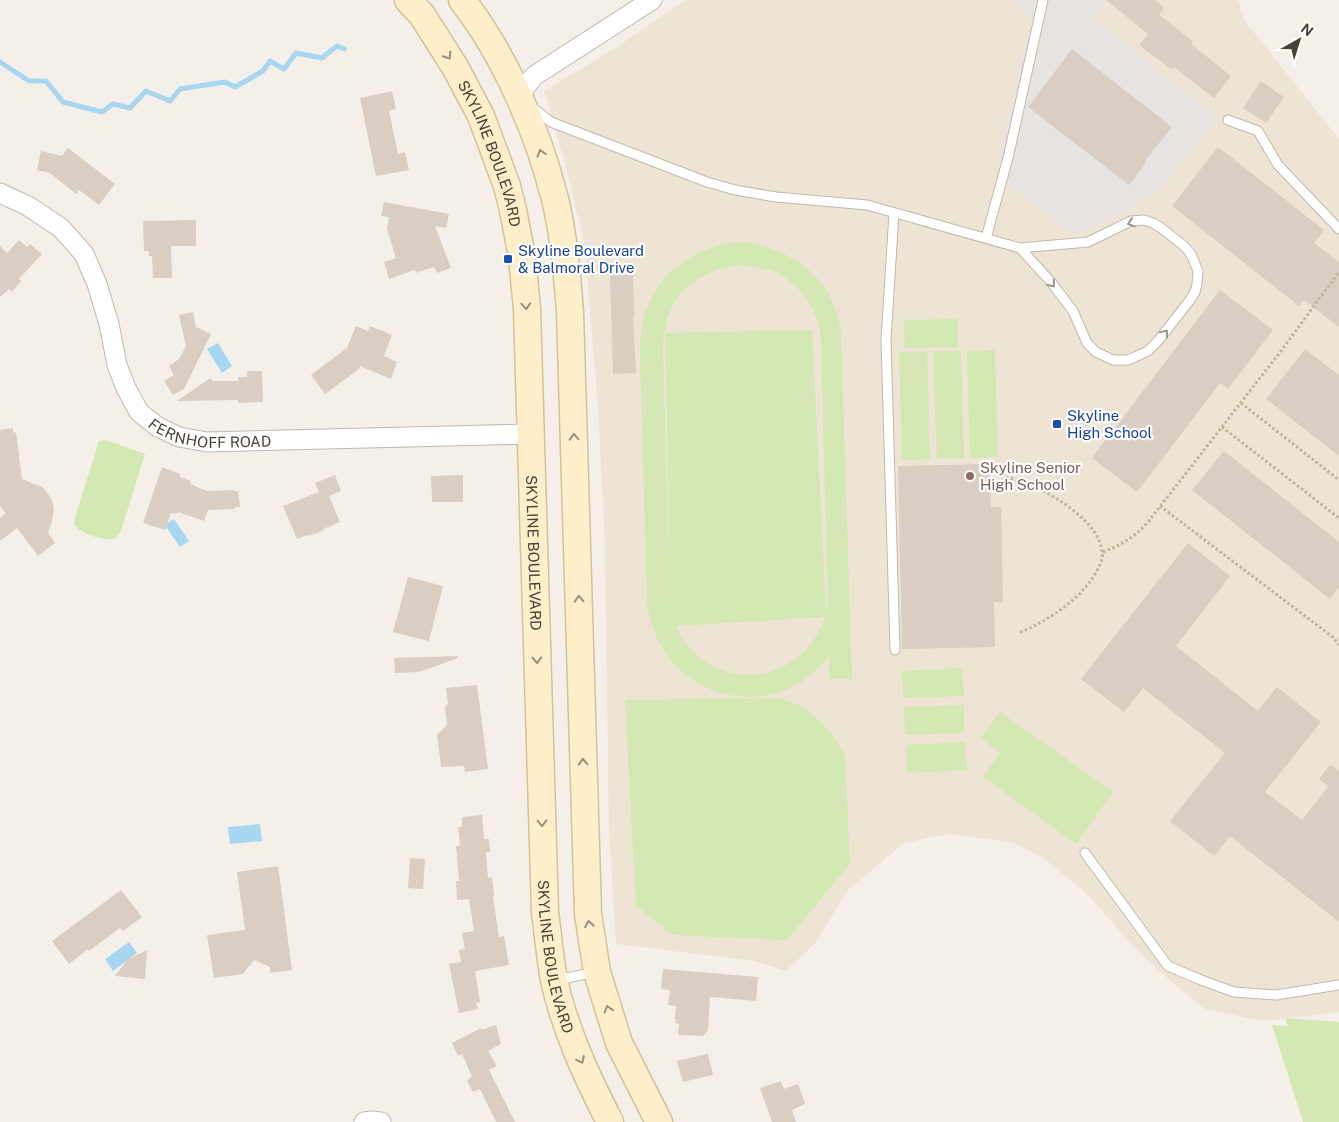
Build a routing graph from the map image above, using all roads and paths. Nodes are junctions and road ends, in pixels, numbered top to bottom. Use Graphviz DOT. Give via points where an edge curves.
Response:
graph roads {
  1 [pos="408,0"];
  2 [pos="462,0"];
  3 [pos="652,0"];
  4 [pos="1042,0"];
  5 [pos="518,96"];
  6 [pos="481,116"];
  7 [pos="1228,120"];
  8 [pos="0,192"];
  9 [pos="894,213"];
  10 [pos="1339,229"];
  11 [pos="986,238"];
  12 [pos="1020,248"];
  13 [pos="1339,272"];
  14 [pos="1241,403"];
  15 [pos="1222,427"];
  16 [pos="530,434"];
  17 [pos="1006,477"];
  18 [pos="1339,480"];
  19 [pos="1160,506"];
  20 [pos="1339,518"];
  21 [pos="1103,552"];
  22 [pos="1019,633"];
  23 [pos="1339,645"];
  24 [pos="895,650"];
  25 [pos="1084,853"];
  26 [pos="597,972"];
  27 [pos="554,980"];
  28 [pos="1339,985"];
  29 [pos="364,1122"];
  30 [pos="382,1122"];
  31 [pos="610,1122"];
  32 [pos="659,1122"];
  1 -- 6 [label="main road, SKYLINE BOULEVARD, one-way" via="422,15"];
  2 -- 5 [label="main road" via="493,46"];
  3 -- 5 [label="street" via="534,76"];
  4 -- 11 [label="lane" via="1008,158"];
  5 -- 6 [label="main road"];
  5 -- 9 [label="lane" via="551,122 707,182 743,192 867,205"];
  26 -- 5 [label="main road, one-way" via="588,914 570,312 565,251 539,143"];
  6 -- 16 [label="main road, SKYLINE BOULEVARD, one-way" via="507,186 522,257 527,309"];
  7 -- 10 [label="lane" via="1258,131 1278,165"];
  8 -- 16 [label="street, FERNHOFF ROAD" via="61,228 84,254 100,292 117,366 126,388 139,412 158,427 179,437 207,442"];
  9 -- 11 [label="lane"];
  9 -- 24 [label="lane" via="886,340"];
  11 -- 12 [label="lane"];
  12 -- 12 [label="lane, one-way" via="1073,311 1087,343 1096,352 1113,360 1128,360 1158,341 1190,300 1197,284 1198,271 1191,254 1160,227 1144,220 1131,222 1088,242"];
  13 -- 14 [label="path"];
  14 -- 15 [label="path"];
  14 -- 18 [label="path"];
  15 -- 19 [label="path"];
  15 -- 20 [label="path"];
  16 -- 27 [label="main road, SKYLINE BOULEVARD, one-way" via="544,912"];
  17 -- 21 [label="path" via="1042,490 1068,506 1091,528"];
  19 -- 21 [label="path" via="1134,536"];
  19 -- 23 [label="path"];
  21 -- 22 [label="path" via="1098,570 1083,592"];
  25 -- 28 [label="lane" via="1168,966 1234,992 1276,995"];
  26 -- 27 [label="lane"];
  32 -- 26 [label="main road, one-way" via="619,1043"];
  27 -- 31 [label="main road, SKYLINE BOULEVARD, one-way" via="577,1052"];
  29 -- 30 [label="street"];
}
